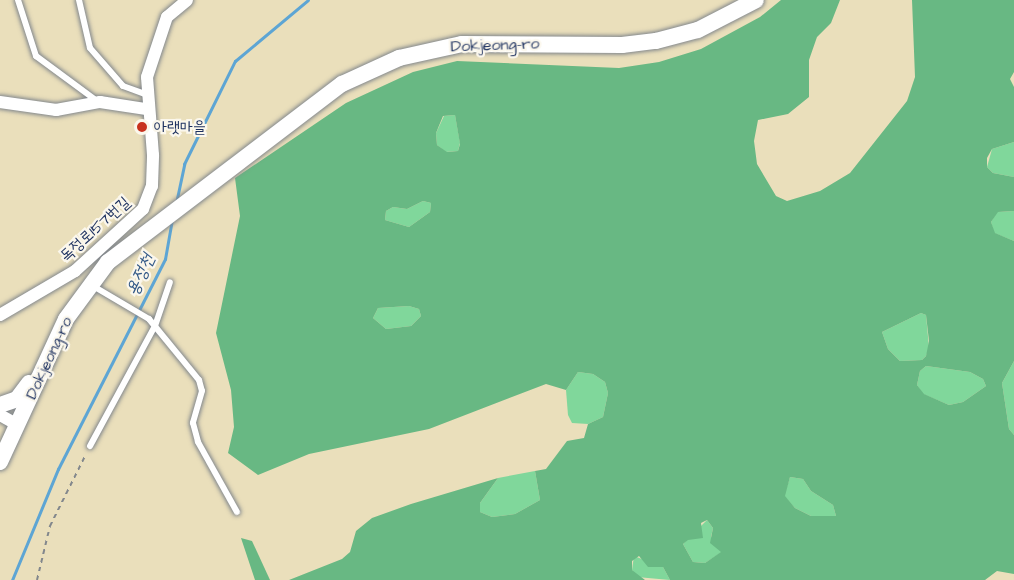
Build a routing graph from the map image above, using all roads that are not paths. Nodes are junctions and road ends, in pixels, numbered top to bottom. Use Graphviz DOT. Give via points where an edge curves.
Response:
graph roads {
  1 [pos="18,0"];
  2 [pos="79,0"];
  3 [pos="187,0"];
  4 [pos="756,0"];
  5 [pos="145,94"];
  6 [pos="0,102"];
  7 [pos="100,102"];
  8 [pos="146,109"];
  9 [pos="170,282"];
  10 [pos="90,284"];
  11 [pos="0,315"];
  12 [pos="155,326"];
  13 [pos="55,338"];
  14 [pos="0,405"];
  15 [pos="0,415"];
  16 [pos="18,425"];
  17 [pos="90,446"];
  18 [pos="0,462"];
  19 [pos="237,512"];
  1 -- 7 [label="lane" via="36,56"];
  2 -- 5 [label="lane" via="90,48 123,86"];
  3 -- 5 [label="street, 독정로157번길" via="174,7 160,30"];
  4 -- 10 [label="street, Dokjeong-ro" via="698,30 637,44 482,42 419,51 376,66 342,84 254,148 138,237"];
  5 -- 8 [label="street, 독정로157번길"];
  6 -- 7 [label="street" via="69,110"];
  7 -- 8 [label="street"];
  8 -- 11 [label="street, 독정로157번길" via="153,155 152,186 143,209 86,262"];
  9 -- 12 [label="lane"];
  10 -- 12 [label="lane"];
  10 -- 13 [label="street, Dokjeong-ro"];
  12 -- 17 [label="lane"];
  12 -- 19 [label="lane" via="202,385 193,423 198,442"];
  13 -- 14 [label="street" via="23,393"];
  13 -- 16 [label="street, Dokjeong-ro"];
  15 -- 16 [label="street"];
  16 -- 18 [label="street, Dokjeong-ro"];
}
